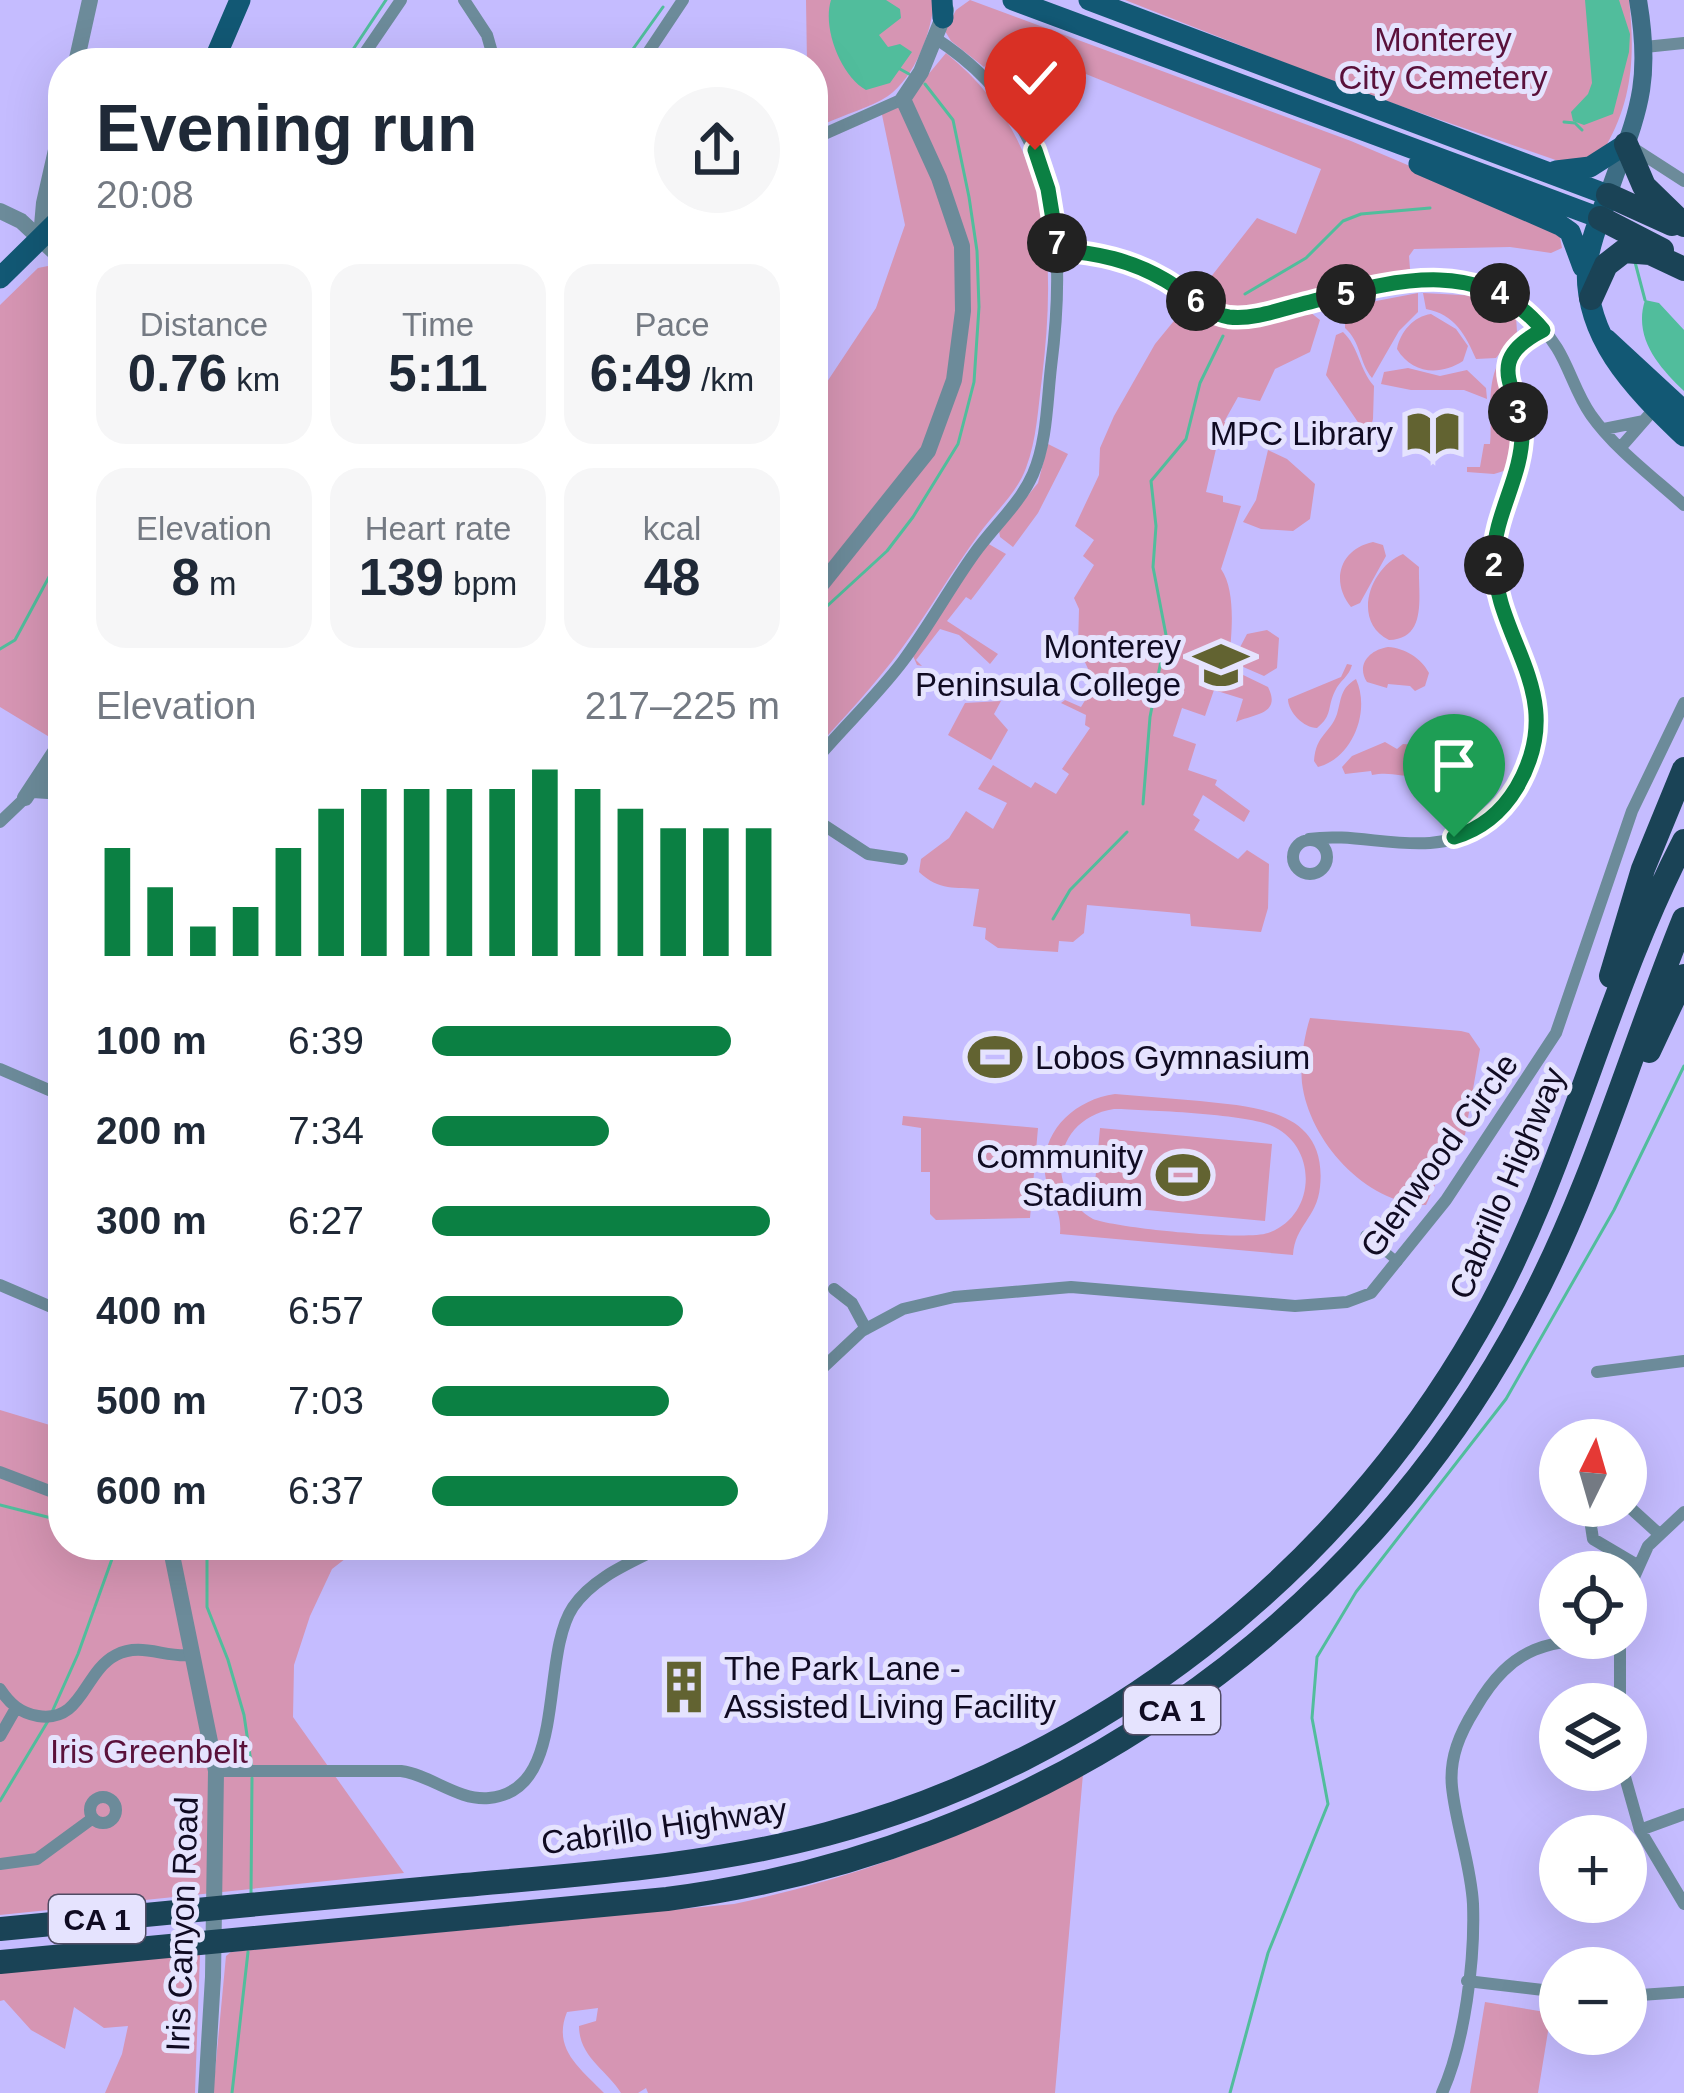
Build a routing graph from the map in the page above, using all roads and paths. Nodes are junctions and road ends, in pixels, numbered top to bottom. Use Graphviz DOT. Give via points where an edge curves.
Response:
graph roads {
  1 [pos="90,0"];
  2 [pos="240,0"];
  3 [pos="401,0"];
  4 [pos="464,0"];
  5 [pos="683,0"];
  6 [pos="1012,0"];
  7 [pos="1089,0"];
  8 [pos="1638,0"];
  9 [pos="943,14"];
  10 [pos="1684,43"];
  11 [pos="1645,47"];
  12 [pos="79,48"];
  13 [pos="219,48"];
  14 [pos="368,48"];
  15 [pos="491,48"];
  16 [pos="651,48"];
  17 [pos="902,99"];
  18 [pos="1328,119"];
  19 [pos="828,132"];
  20 [pos="1626,144"];
  21 [pos="1541,170"];
  22 [pos="1681,176"];
  23 [pos="48,185"];
  24 [pos="1604,207"];
  25 [pos="0,212"];
  26 [pos="1684,228"];
  27 [pos="48,230"];
  28 [pos="41,237"];
  29 [pos="48,244"];
  30 [pos="1058,250"];
  31 [pos="1684,267"];
  32 [pos="0,278"];
  33 [pos="1591,298"];
  34 [pos="1543,330"];
  35 [pos="1663,409"];
  36 [pos="1604,429"];
  37 [pos="1684,436"];
  38 [pos="1621,446"];
  39 [pos="1684,505"];
  40 [pos="828,576"];
  41 [pos="1684,703"];
  42 [pos="828,746"];
  43 [pos="48,764"];
  44 [pos="1684,769"];
  45 [pos="48,779"];
  46 [pos="48,793"];
  47 [pos="29,794"];
  48 [pos="0,822"];
  49 [pos="828,828"];
  50 [pos="1352,838"];
  51 [pos="1309,839"];
  52 [pos="1684,841"];
  53 [pos="902,859"];
  54 [pos="1326,863"];
  55 [pos="1684,919"];
  56 [pos="1684,976"];
  57 [pos="0,1069"];
  58 [pos="48,1090"];
  59 [pos="1606,1126"];
  60 [pos="1570,1127"];
  61 [pos="1365,1235"];
  62 [pos="1398,1262"];
  63 [pos="0,1285"];
  64 [pos="834,1289"];
  65 [pos="48,1306"];
  66 [pos="866,1329"];
  67 [pos="1684,1361"];
  68 [pos="828,1363"];
  69 [pos="1597,1372"];
  70 [pos="0,1472"];
  71 [pos="48,1490"];
  72 [pos="1684,1512"];
  73 [pos="1647,1523"];
  74 [pos="1591,1527"];
  75 [pos="1658,1533"];
  76 [pos="1613,1551"];
  77 [pos="1646,1551"];
  78 [pos="173,1560"];
  79 [pos="637,1560"];
  80 [pos="1539,1648"];
  81 [pos="191,1654"];
  82 [pos="0,1689"];
  83 [pos="16,1708"];
  84 [pos="0,1736"];
  85 [pos="216,1772"];
  86 [pos="1684,1814"];
  87 [pos="93,1818"];
  88 [pos="1647,1827"];
  89 [pos="1647,1842"];
  90 [pos="0,1864"];
  91 [pos="1684,1904"];
  92 [pos="0,1929"];
  93 [pos="0,1962"];
  94 [pos="1467,1981"];
  95 [pos="1539,1990"];
  96 [pos="1684,1992"];
  97 [pos="1647,1995"];
  98 [pos="206,2093"];
  99 [pos="1442,2093"];
  1 -- 12 [label="street"];
  2 -- 13 [label="main road"];
  3 -- 14 [label="street"];
  4 -- 15 [label="street"];
  5 -- 16 [label="street"];
  6 -- 18 [label="main road"];
  7 -- 21 [label="main road"];
  8 -- 11 [label="main road"];
  9 -- 17 [label="street" via="918,80"];
  9 -- 30 [label="street" via="1024,128 1046,182"];
  10 -- 11 [label="street"];
  11 -- 20 [label="main road" via="1643,94"];
  17 -- 19 [label="street"];
  17 -- 40 [label="street" via="962,246 954,380 928,451"];
  18 -- 24 [label="main road"];
  18 -- 33 [label="main road" via="1560,225 1575,243"];
  20 -- 21 [label="main road" via="1583,170"];
  20 -- 22 [label="street"];
  20 -- 24 [label="main road"];
  20 -- 26 [label="highway" via="1644,186"];
  21 -- 24 [label="main road"];
  23 -- 28 [label="street"];
  24 -- 26 [label="highway"];
  24 -- 31 [label="highway"];
  24 -- 33 [label="main road" via="1588,265"];
  25 -- 28 [label="street"];
  27 -- 28 [label="main road"];
  28 -- 29 [label="street"];
  28 -- 32 [label="main road"];
  30 -- 34 [label="street" via="1126,261 1226,316 1449,280 1498,292"];
  30 -- 42 [label="street" via="1056,330 1031,479 903,661"];
  31 -- 33 [label="highway" via="1624,251 1606,265"];
  33 -- 35 [label="main road" via="1608,354"];
  34 -- 36 [label="street"];
  34 -- 50 [label="street" via="1520,346 1509,368 1522,437 1494,558 1535,698 1527,765 1496,814 1472,831 1433,843"];
  35 -- 36 [label="street"];
  35 -- 37 [label="main road"];
  35 -- 38 [label="street"];
  36 -- 38 [label="street"];
  38 -- 39 [label="street"];
  41 -- 62 [label="street, Glenwood Circle" via="1634,806 1556,1033"];
  43 -- 47 [label="street"];
  44 -- 60 [label="highway" via="1632,902"];
  45 -- 47 [label="street"];
  46 -- 47 [label="street"];
  47 -- 48 [label="street"];
  49 -- 53 [label="street" via="868,854"];
  50 -- 51 [label="street"];
  50 -- 54 [label="street"];
  51 -- 54 [label="street" via="1324,846"];
  51 -- 54 [label="street" via="1292,854 1298,869 1313,874"];
  52 -- 60 [label="highway, Cabrillo Highway / CA 1"];
  55 -- 59 [label="highway, Cabrillo Highway / CA 1"];
  56 -- 59 [label="highway"];
  57 -- 58 [label="street"];
  59 -- 93 [label="highway, Cabrillo Highway / CA 1" via="1528,1309 1429,1464 1370,1536 1200,1690 1042,1786 892,1849 667,1899"];
  60 -- 92 [label="highway, Cabrillo Highway / CA 1" via="1486,1316 1370,1485 1226,1627 1154,1682 995,1772 911,1808 760,1850 670,1865"];
  61 -- 62 [label="street"];
  62 -- 66 [label="street, Glenwood Circle" via="1363,1298 1328,1305 1043,1287 937,1301"];
  63 -- 65 [label="street"];
  64 -- 66 [label="street"];
  66 -- 68 [label="street, Glenwood Circle"];
  67 -- 69 [label="street"];
  70 -- 71 [label="street"];
  72 -- 75 [label="street"];
  73 -- 75 [label="street"];
  74 -- 76 [label="street" via="1593,1539"];
  75 -- 77 [label="street"];
  78 -- 81 [label="street, Iris Canyon Road"];
  79 -- 85 [label="street" via="597,1582 570,1611 539,1757 511,1793 473,1798 401,1771"];
  80 -- 94 [label="street" via="1491,1681 1463,1729 1451,1777 1472,1894"];
  81 -- 83 [label="street" via="124,1652 103,1664 67,1711 43,1717"];
  81 -- 85 [label="street, Iris Canyon Road"];
  82 -- 83 [label="street"];
  83 -- 84 [label="street"];
  85 -- 98 [label="street, Iris Canyon Road"];
  86 -- 88 [label="street"];
  87 -- 90 [label="street" via="37,1859"];
  89 -- 91 [label="street"];
  94 -- 95 [label="street"];
  94 -- 99 [label="street"];
  96 -- 97 [label="street"];
}
